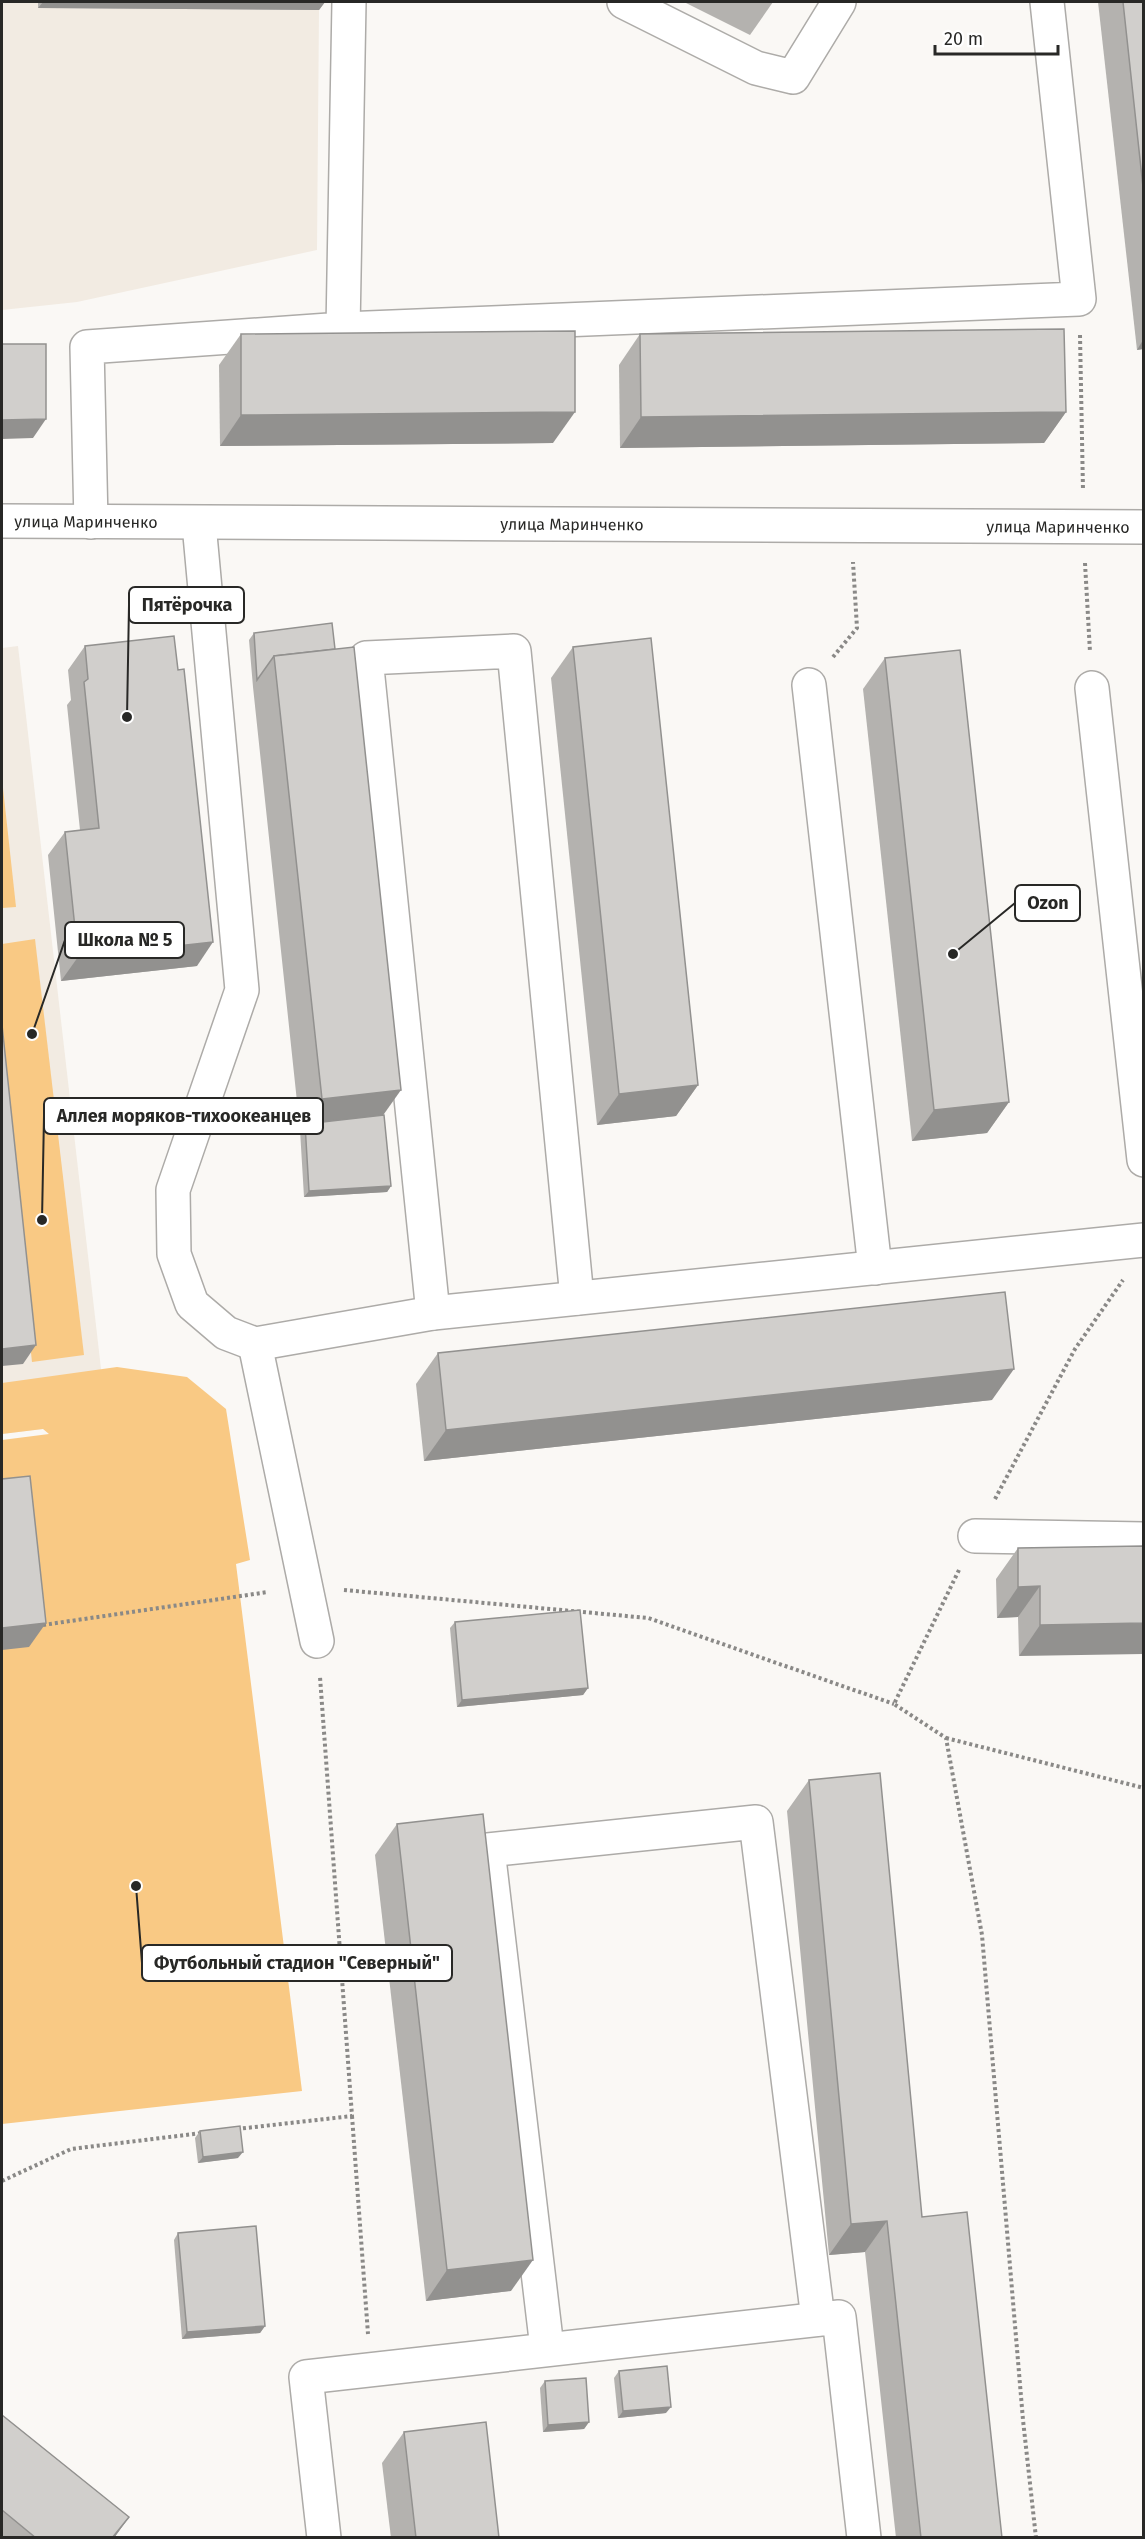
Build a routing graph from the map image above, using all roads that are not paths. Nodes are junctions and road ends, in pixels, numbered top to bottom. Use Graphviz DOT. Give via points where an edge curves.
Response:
graph roads {
  1 [pos="349,2"];
  2 [pos="624,2"];
  3 [pos="839,2"];
  4 [pos="1047,2"];
  5 [pos="343,329"];
  6 [pos="16,521"];
  7 [pos="91,522"];
  8 [pos="199,524"];
  9 [pos="1143,527"];
  10 [pos="2,536"];
  11 [pos="809,685"];
  12 [pos="1092,688"];
  13 [pos="1143,1160"];
  14 [pos="1143,1240"];
  15 [pos="875,1268"];
  16 [pos="577,1298"];
  17 [pos="432,1313"];
  18 [pos="255,1344"];
  19 [pos="975,1536"];
  20 [pos="1143,1539"];
  21 [pos="317,1641"];
  22 [pos="818,2319"];
  23 [pos="547,2348"];
  24 [pos="324,2538"];
  25 [pos="864,2538"];
  1 -- 5 [label="street"];
  2 -- 3 [label="street" via="756,68 793,77"];
  4 -- 5 [label="street" via="1079,299"];
  5 -- 7 [label="street" via="87,347"];
  6 -- 7 [label="street, улица Маринченко"];
  6 -- 10 [label="street"];
  7 -- 8 [label="street, улица Маринченко"];
  8 -- 9 [label="street, улица Маринченко"];
  8 -- 18 [label="street" via="242,990 173,1190 174,1254 192,1304 226,1333"];
  11 -- 15 [label="street"];
  12 -- 13 [label="street"];
  14 -- 15 [label="street"];
  15 -- 16 [label="street"];
  16 -- 17 [label="street"];
  16 -- 17 [label="street" via="514,651 366,658"];
  17 -- 18 [label="street"];
  18 -- 21 [label="street"];
  19 -- 20 [label="street"];
  22 -- 23 [label="street"];
  22 -- 23 [label="street" via="756,1822 488,1850"];
  22 -- 25 [label="street" via="839,2317"];
  23 -- 24 [label="street" via="306,2377"];
}
